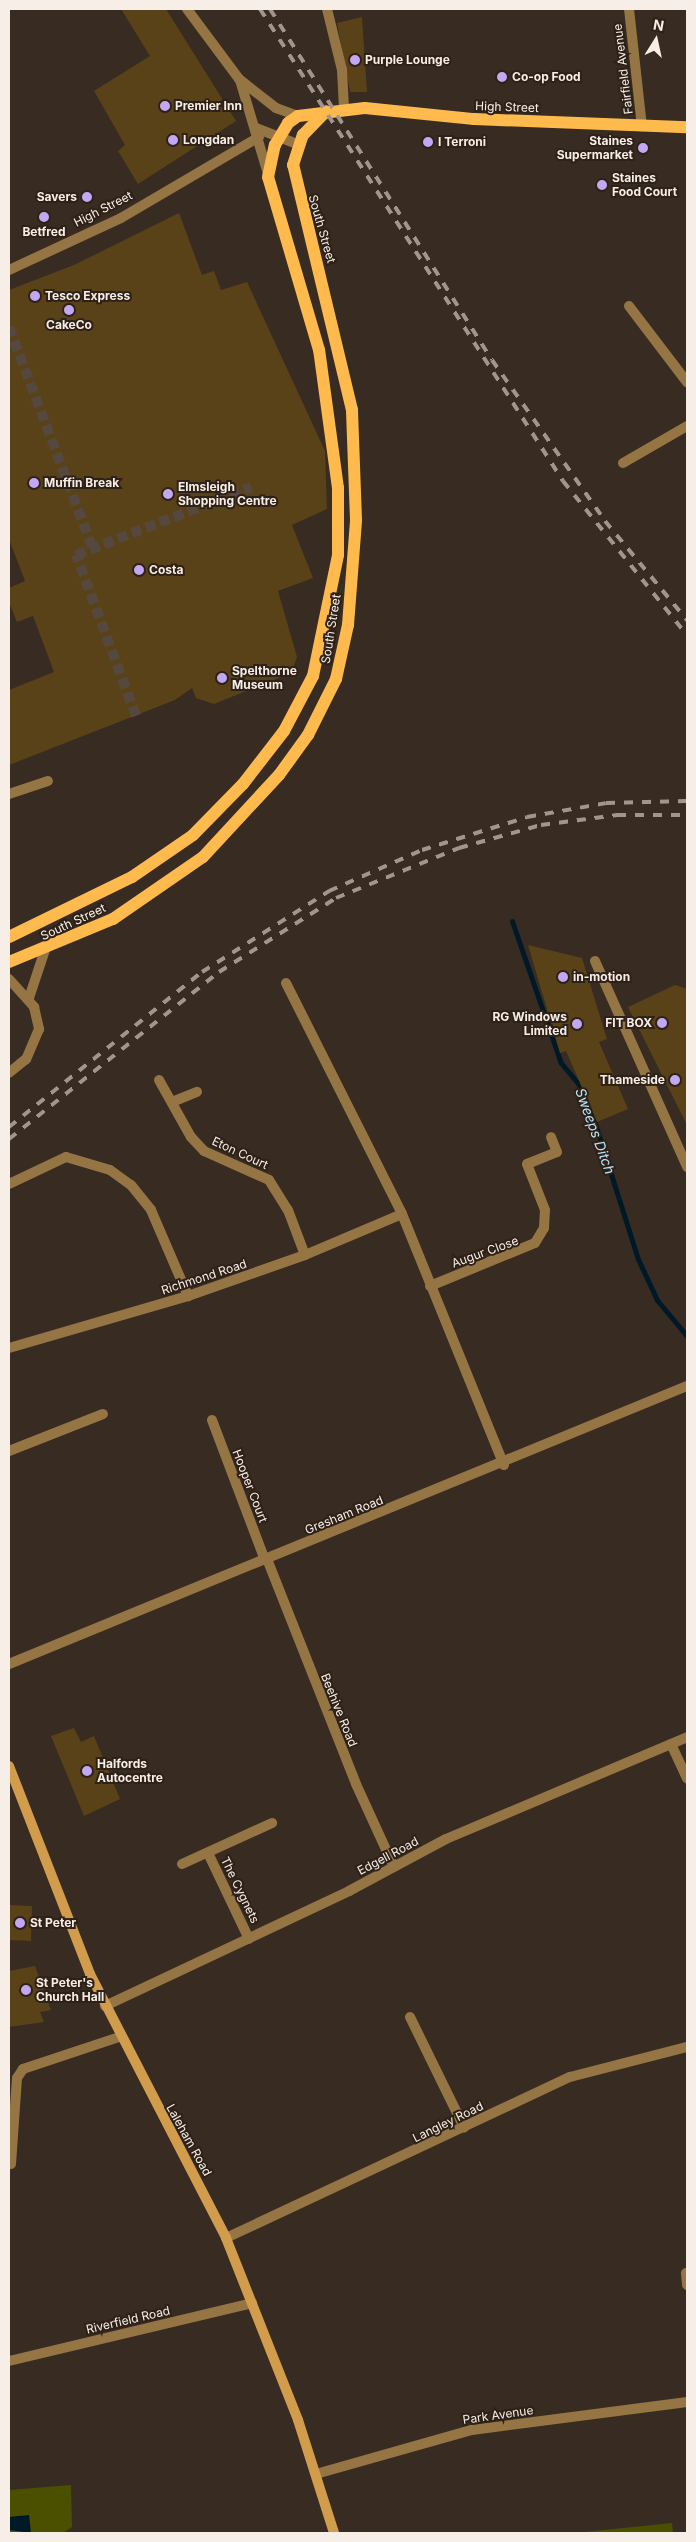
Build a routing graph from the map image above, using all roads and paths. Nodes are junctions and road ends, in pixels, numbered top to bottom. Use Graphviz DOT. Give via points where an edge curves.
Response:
graph roads {
  1 [pos="188,9"];
  2 [pos="327,9"];
  3 [pos="629,9"];
  4 [pos="239,79"];
  5 [pos="344,109"];
  6 [pos="326,111"];
  7 [pos="298,116"];
  8 [pos="642,126"];
  9 [pos="687,128"];
  10 [pos="258,132"];
  11 [pos="279,135"];
  12 [pos="297,144"];
  13 [pos="268,177"];
  14 [pos="9,270"];
  15 [pos="629,306"];
  16 [pos="687,382"];
  17 [pos="687,426"];
  18 [pos="623,463"];
  19 [pos="48,781"];
  20 [pos="9,794"];
  21 [pos="9,937"];
  22 [pos="45,950"];
  23 [pos="595,961"];
  24 [pos="9,962"];
  25 [pos="9,979"];
  26 [pos="286,983"];
  27 [pos="29,998"];
  28 [pos="9,1072"];
  29 [pos="160,1080"];
  30 [pos="197,1092"];
  31 [pos="172,1102"];
  32 [pos="551,1137"];
  33 [pos="687,1168"];
  34 [pos="9,1184"];
  35 [pos="402,1214"];
  36 [pos="305,1256"];
  37 [pos="430,1286"];
  38 [pos="188,1296"];
  39 [pos="9,1348"];
  40 [pos="687,1386"];
  41 [pos="103,1414"];
  42 [pos="212,1420"];
  43 [pos="9,1451"];
  44 [pos="504,1465"];
  45 [pos="266,1560"];
  46 [pos="9,1664"];
  47 [pos="687,1737"];
  48 [pos="671,1744"];
  49 [pos="9,1766"];
  50 [pos="687,1779"];
  51 [pos="272,1823"];
  52 [pos="208,1852"];
  53 [pos="182,1864"];
  54 [pos="394,1867"];
  55 [pos="249,1939"];
  56 [pos="105,2006"];
  57 [pos="410,2017"];
  58 [pos="119,2037"];
  59 [pos="687,2047"];
  60 [pos="464,2127"];
  61 [pos="11,2164"];
  62 [pos="226,2238"];
  63 [pos="686,2273"];
  64 [pos="687,2285"];
  65 [pos="252,2303"];
  66 [pos="9,2361"];
  67 [pos="687,2402"];
  68 [pos="316,2474"];
  69 [pos="334,2533"];
  1 -- 4 [label="street"];
  2 -- 5 [label="street" via="342,70"];
  3 -- 8 [label="street, Fairfield Avenue"];
  4 -- 7 [label="street" via="276,108"];
  4 -- 10 [label="street"];
  5 -- 6 [label="main road, High Street"];
  5 -- 8 [label="main road, High Street"];
  6 -- 7 [label="main road, High Street"];
  6 -- 12 [label="main road"];
  7 -- 11 [label="main road"];
  8 -- 9 [label="main road, High Street"];
  10 -- 11 [label="street"];
  10 -- 13 [label="street"];
  10 -- 14 [label="street, High Street" via="120,218"];
  11 -- 12 [label="street"];
  11 -- 13 [label="main road"];
  12 -- 22 [label="main road, South Street" via="296,188 352,410 357,493 344,655 308,735 225,837 121,914"];
  13 -- 21 [label="main road, South Street" via="319,350 336,454 338,555 312,676 284,731 243,784 193,835 132,877"];
  15 -- 16 [label="street"];
  17 -- 18 [label="street"];
  19 -- 20 [label="street"];
  22 -- 24 [label="main road, South Street"];
  22 -- 27 [label="street"];
  23 -- 33 [label="street"];
  25 -- 27 [label="street"];
  26 -- 35 [label="street"];
  27 -- 28 [label="street" via="38,1017 36,1042 26,1059"];
  29 -- 31 [label="street, Eton Court"];
  30 -- 31 [label="street"];
  31 -- 36 [label="street, Eton Court" via="204,1151 269,1180 288,1210"];
  32 -- 37 [label="street, Augur Close" via="557,1152 528,1164 544,1210 544,1228 535,1243"];
  34 -- 38 [label="street" via="66,1157 110,1170 132,1185 151,1210"];
  35 -- 36 [label="street, Richmond Road"];
  35 -- 37 [label="street"];
  36 -- 38 [label="street, Richmond Road"];
  37 -- 44 [label="street"];
  38 -- 39 [label="street, Richmond Road"];
  40 -- 44 [label="street, Gresham Road"];
  41 -- 43 [label="street"];
  42 -- 45 [label="street, Hooper Court"];
  44 -- 45 [label="street, Gresham Road"];
  45 -- 46 [label="street, Gresham Road"];
  45 -- 54 [label="street, Beehive Road" via="352,1776"];
  47 -- 48 [label="street, Edgell Road"];
  48 -- 50 [label="street"];
  48 -- 54 [label="street, Edgell Road" via="446,1839"];
  49 -- 56 [label="main road, Laleham Road"];
  51 -- 52 [label="street, The Cygnets"];
  52 -- 53 [label="street, The Cygnets"];
  52 -- 55 [label="street, The Cygnets"];
  54 -- 55 [label="street, Edgell Road"];
  55 -- 56 [label="street, Edgell Road"];
  56 -- 58 [label="main road, Laleham Road"];
  57 -- 60 [label="street"];
  58 -- 61 [label="street" via="23,2069 17,2078"];
  58 -- 62 [label="main road, Laleham Road"];
  59 -- 60 [label="street, Langley Road" via="570,2077"];
  60 -- 62 [label="street, Langley Road"];
  62 -- 65 [label="main road, Laleham Road"];
  63 -- 64 [label="street"];
  65 -- 66 [label="street, Riverfield Road"];
  65 -- 68 [label="main road, Laleham Road"];
  67 -- 68 [label="street, Park Avenue" via="472,2430"];
  68 -- 69 [label="main road, Laleham Road"];
}
